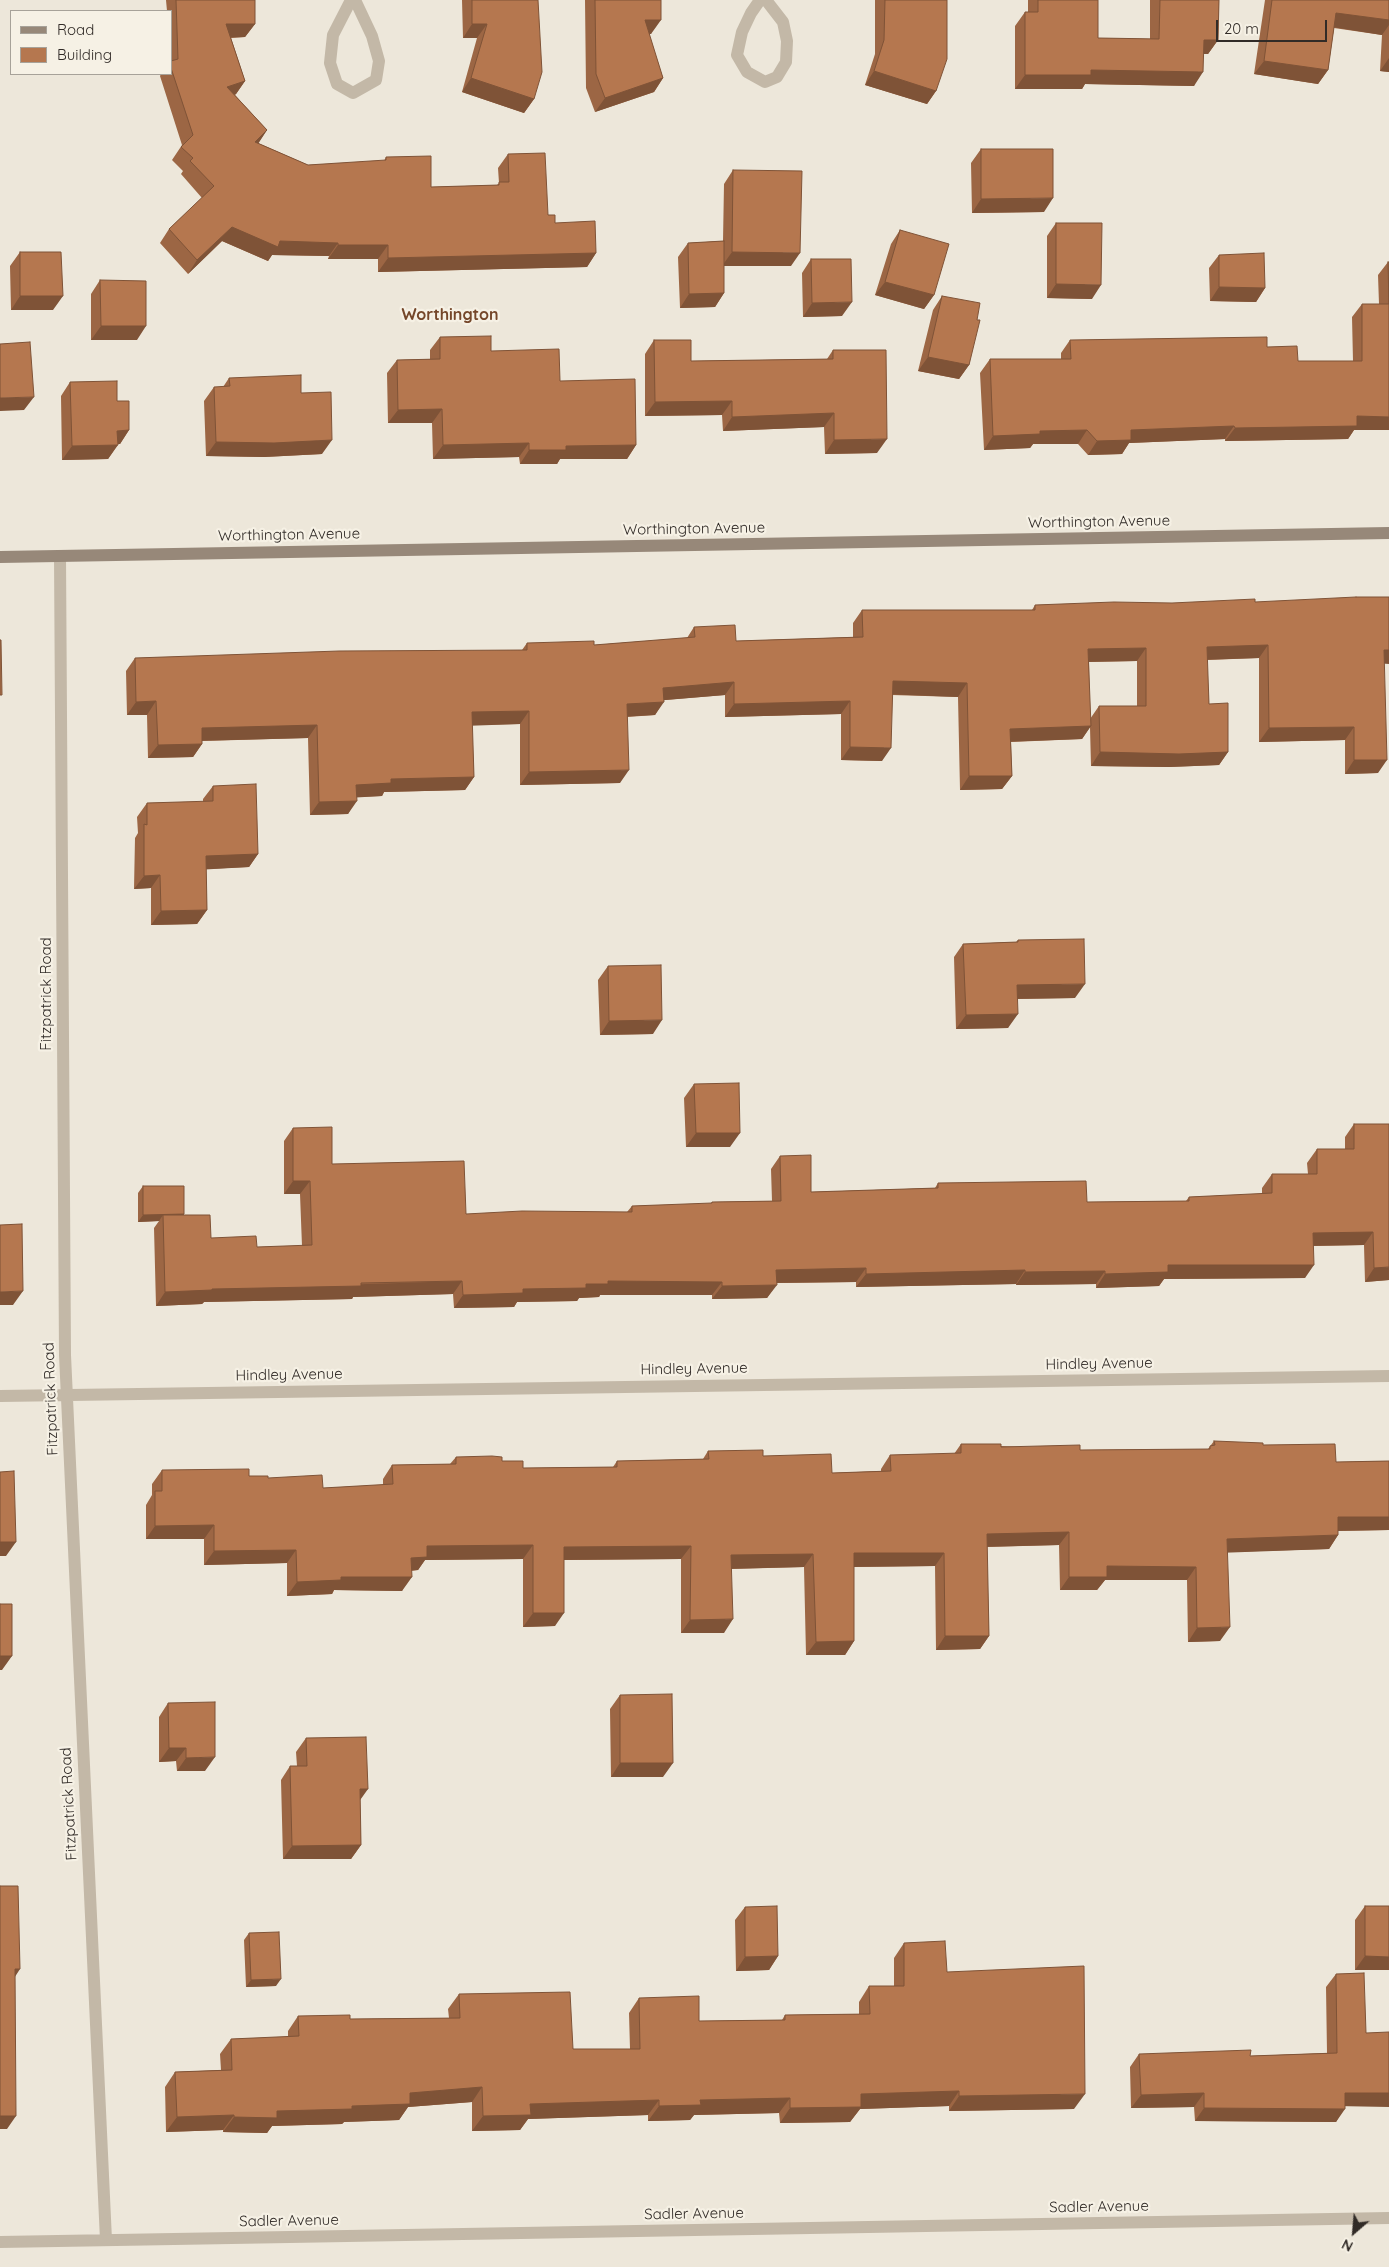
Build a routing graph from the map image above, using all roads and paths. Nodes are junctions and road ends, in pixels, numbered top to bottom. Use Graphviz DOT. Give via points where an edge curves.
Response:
graph roads {
  1 [pos="351,0"];
  2 [pos="355,0"];
  3 [pos="760,0"];
  4 [pos="766,0"];
  5 [pos="1389,533"];
  6 [pos="0,556"];
  7 [pos="60,556"];
  8 [pos="1389,1376"];
  9 [pos="68,1395"];
  10 [pos="0,1396"];
  11 [pos="1389,2218"];
  12 [pos="106,2240"];
  13 [pos="0,2242"];
  1 -- 2 [label="street" via="333,35 330,63 337,84 353,93 376,80 379,62 372,36"];
  3 -- 4 [label="street" via="742,32 737,55 747,72 765,82 777,77 786,62 787,41 783,22"];
  5 -- 7 [label="street, Worthington Avenue"];
  6 -- 7 [label="street, Worthington Avenue"];
  7 -- 9 [label="street, Fitzpatrick Road"];
  8 -- 9 [label="street, Hindley Avenue"];
  9 -- 10 [label="street, Hindley Avenue"];
  9 -- 12 [label="street, Fitzpatrick Road"];
  11 -- 12 [label="street, Sadler Avenue"];
  12 -- 13 [label="street, Sadler Avenue"];
}
